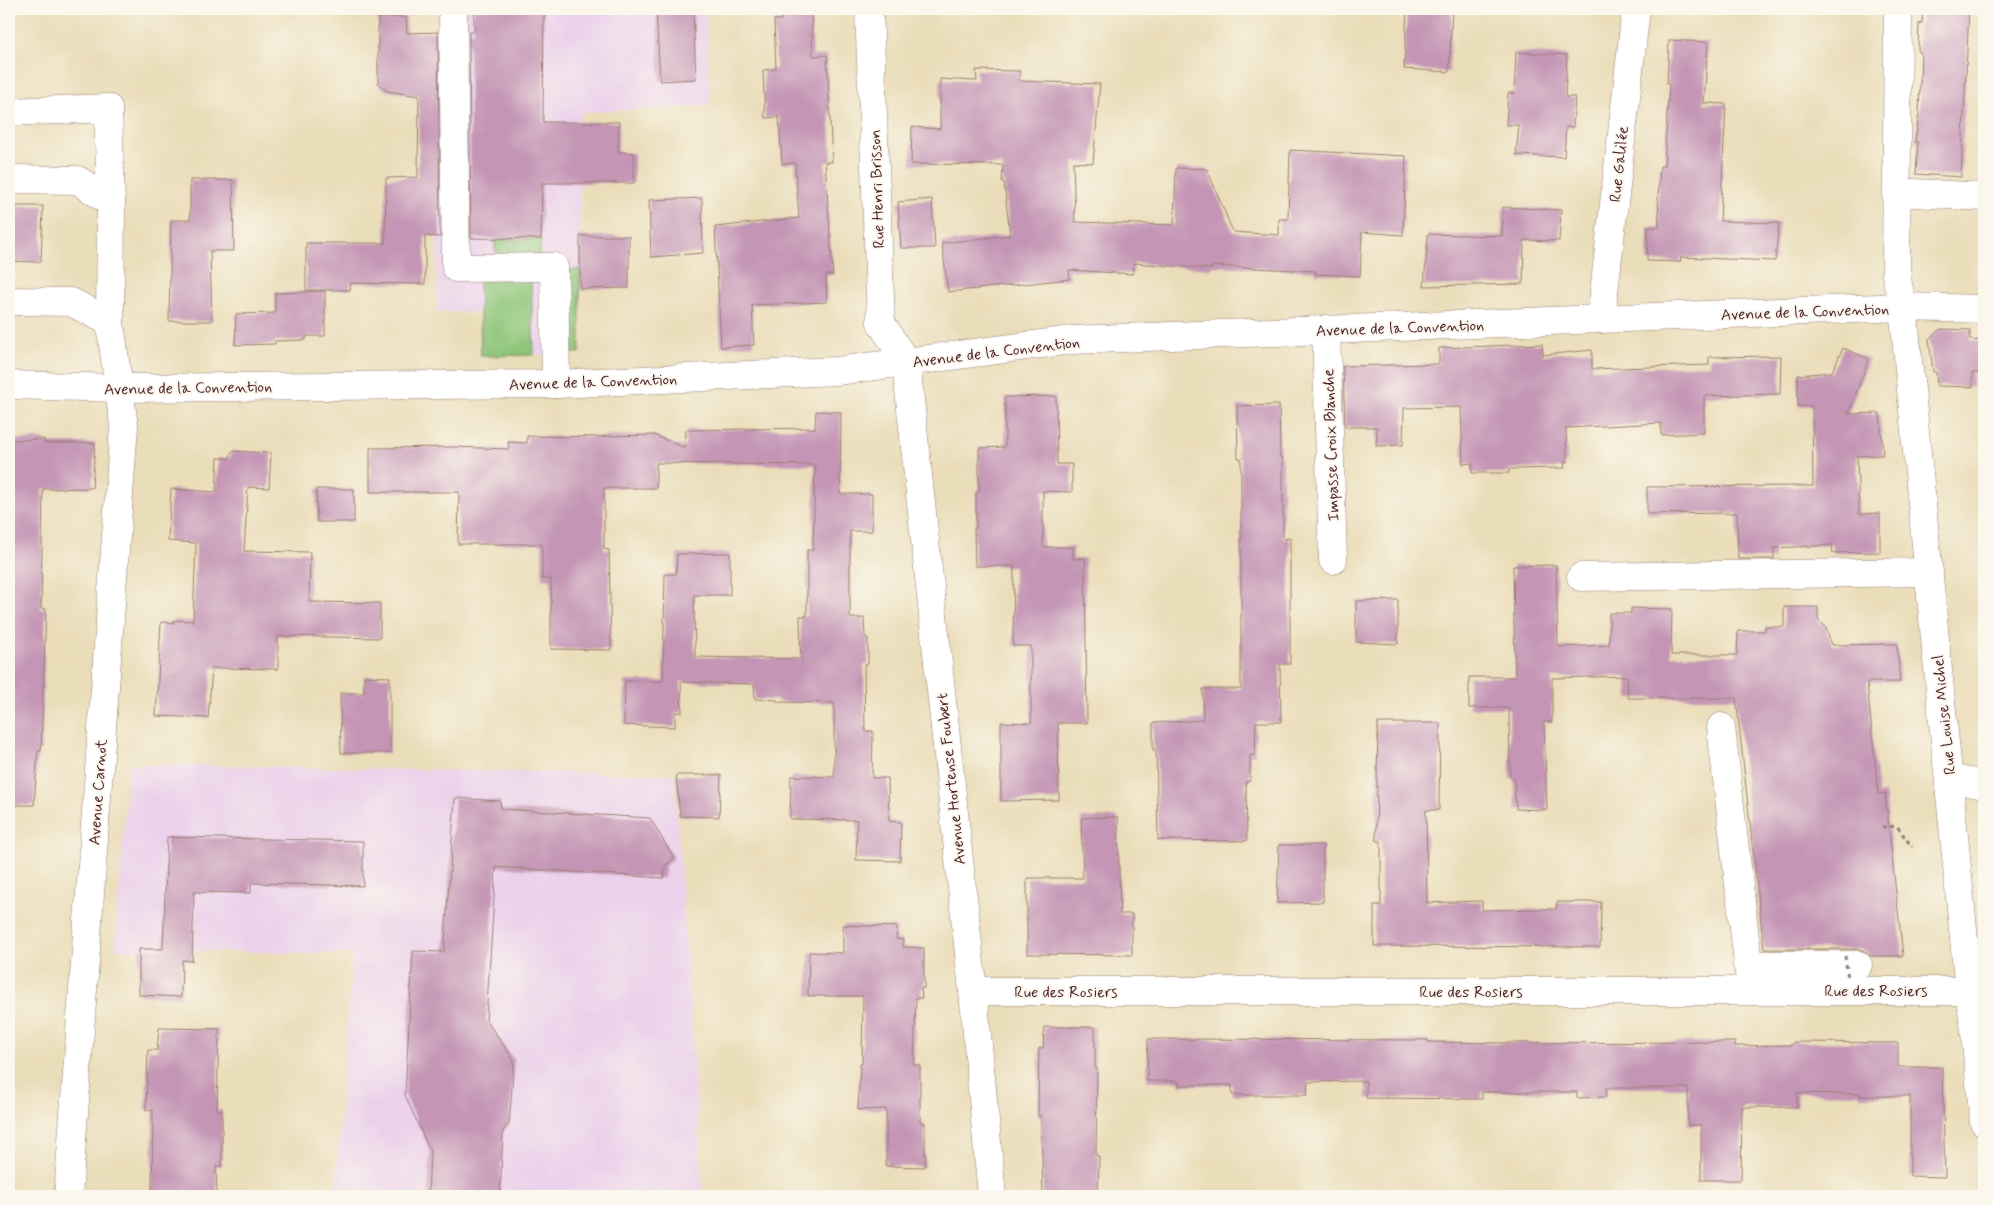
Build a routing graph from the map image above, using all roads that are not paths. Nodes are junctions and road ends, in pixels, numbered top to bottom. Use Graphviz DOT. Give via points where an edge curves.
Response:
graph roads {
  1 [pos="453,9"];
  2 [pos="869,9"];
  3 [pos="1636,9"];
  4 [pos="1898,9"];
  5 [pos="9,112"];
  6 [pos="9,179"];
  7 [pos="1897,192"];
  8 [pos="1984,197"];
  9 [pos="111,203"];
  10 [pos="9,301"];
  11 [pos="1903,307"];
  12 [pos="1984,309"];
  13 [pos="1601,318"];
  14 [pos="110,322"];
  15 [pos="1326,330"];
  16 [pos="906,362"];
  17 [pos="556,384"];
  18 [pos="9,386"];
  19 [pos="119,388"];
  20 [pos="1332,560"];
  21 [pos="1928,572"];
  22 [pos="1581,577"];
  23 [pos="1721,727"];
  24 [pos="1949,778"];
  25 [pos="1984,785"];
  26 [pos="1850,966"];
  27 [pos="1749,978"];
  28 [pos="973,991"];
  29 [pos="1968,992"];
  30 [pos="1984,1122"];
  31 [pos="68,1196"];
  32 [pos="992,1196"];
  1 -- 17 [label="street" via="456,268 554,267"];
  2 -- 16 [label="street, Rue Henri Brisson" via="881,323"];
  3 -- 13 [label="street, Rue Galilée"];
  4 -- 7 [label="street, Rue Louise Michel"];
  5 -- 9 [label="street, Avenue Carnot" via="108,108"];
  6 -- 9 [label="street" via="78,180"];
  7 -- 8 [label="street"];
  7 -- 11 [label="street, Rue Louise Michel" via="1896,274"];
  9 -- 14 [label="street, Avenue Carnot"];
  10 -- 14 [label="street" via="71,302"];
  11 -- 12 [label="street, Avenue de la Convention"];
  11 -- 13 [label="street, Avenue de la Convention"];
  11 -- 21 [label="street, Rue Louise Michel"];
  13 -- 15 [label="street, Avenue de la Convention"];
  14 -- 19 [label="street, Avenue Carnot"];
  15 -- 16 [label="street, Avenue de la Convention" via="1072,340"];
  15 -- 20 [label="street, Impasse Croix Blanche"];
  16 -- 17 [label="street, Avenue de la Convention" via="837,372"];
  16 -- 28 [label="street, Avenue Hortense Foubert"];
  17 -- 19 [label="street, Avenue de la Convention"];
  18 -- 19 [label="street, Avenue de la Convention"];
  19 -- 31 [label="street, Avenue Carnot" via="124,426"];
  21 -- 22 [label="street"];
  21 -- 24 [label="street, Rue Louise Michel"];
  23 -- 27 [label="street"];
  24 -- 25 [label="street"];
  24 -- 29 [label="street, Rue Louise Michel"];
  26 -- 27 [label="street"];
  27 -- 28 [label="street, Rue des Rosiers"];
  27 -- 29 [label="street, Rue des Rosiers"];
  28 -- 32 [label="street, Avenue Hortense Foubert"];
  29 -- 30 [label="street, Rue Louise Michel"];
}
